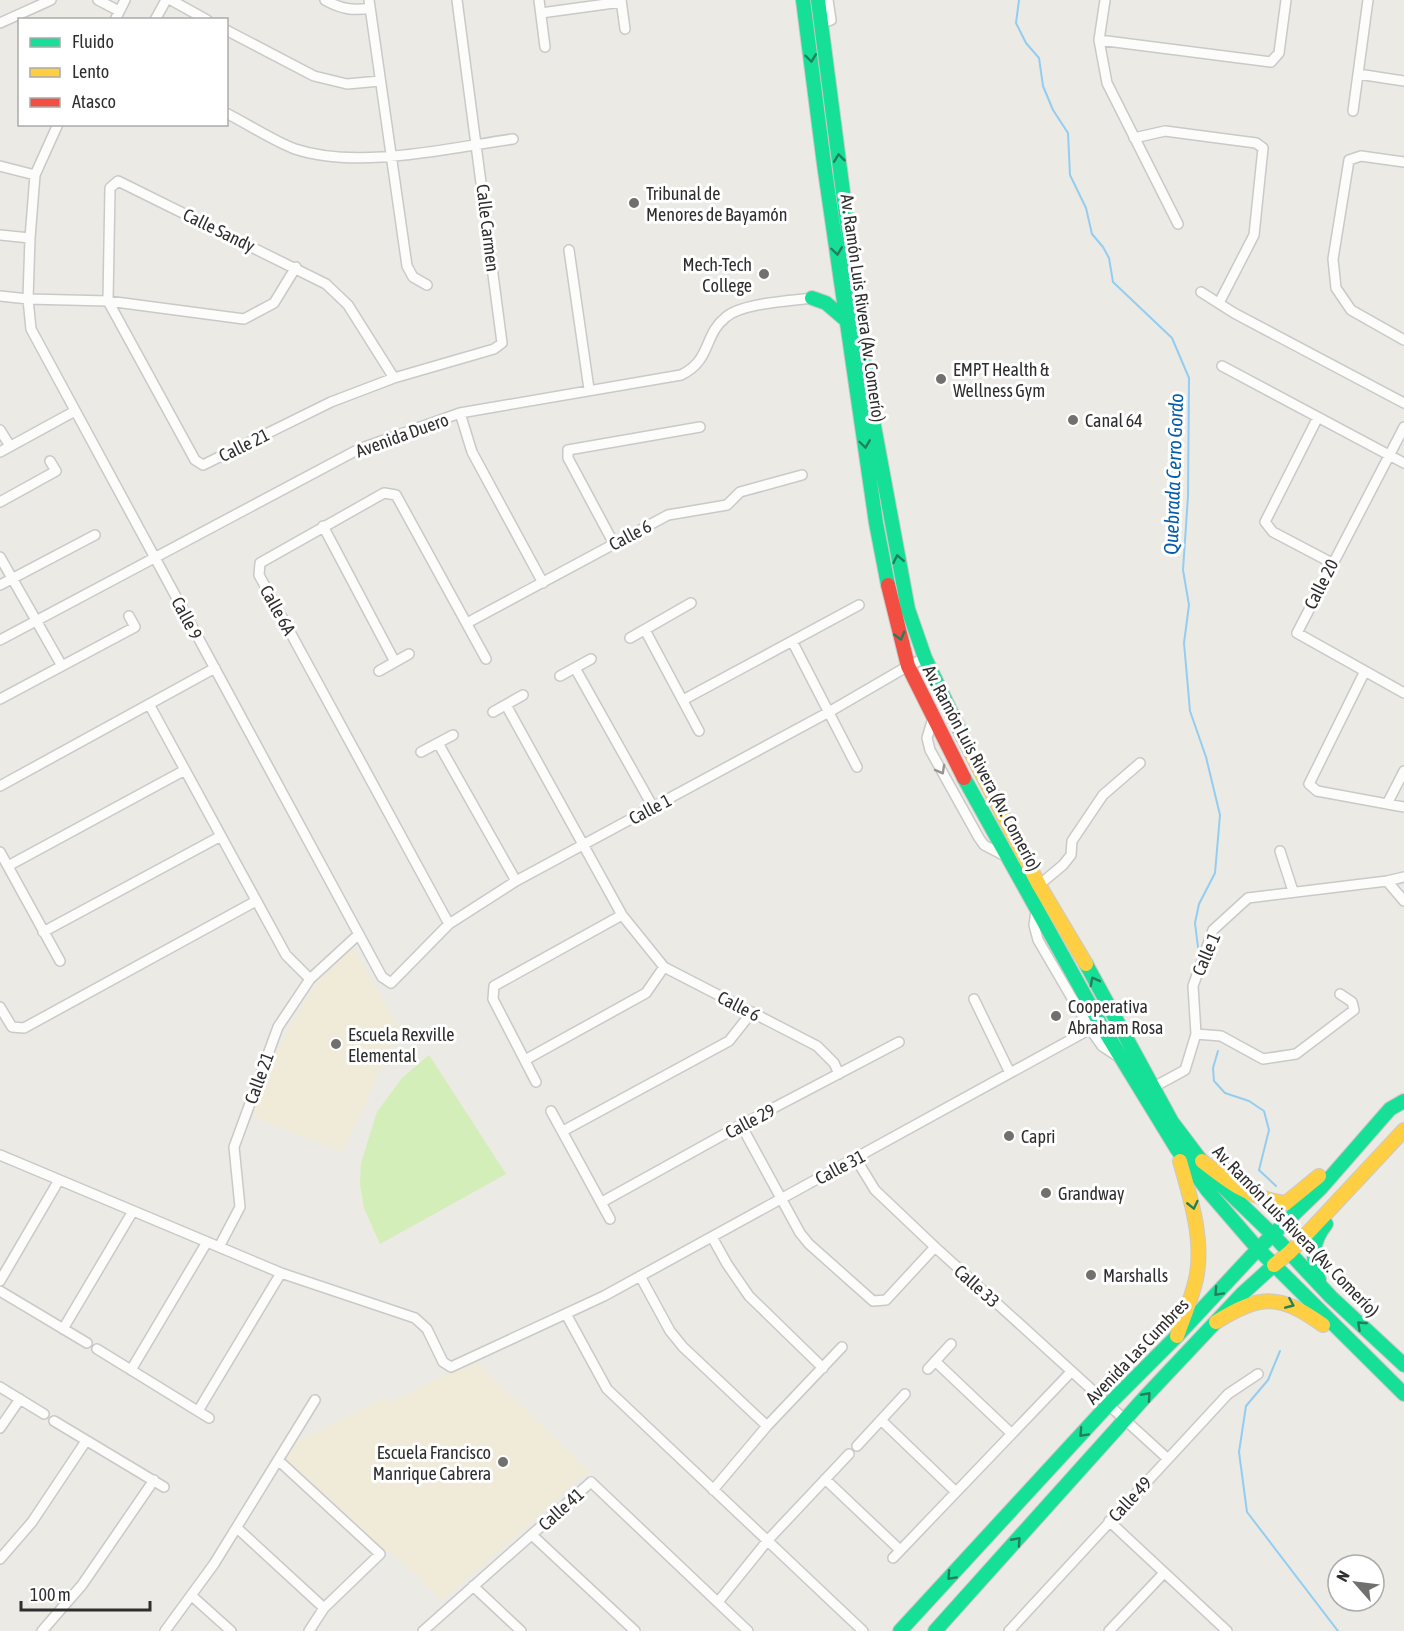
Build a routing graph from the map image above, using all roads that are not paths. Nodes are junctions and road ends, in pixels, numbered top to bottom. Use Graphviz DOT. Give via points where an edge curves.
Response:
graph roads {
  1 [pos="51,0"];
  2 [pos="98,0"];
  3 [pos="125,0"];
  4 [pos="166,0"];
  5 [pos="171,0"];
  6 [pos="325,0"];
  7 [pos="458,0"];
  8 [pos="539,0"];
  9 [pos="803,0"];
  10 [pos="818,0"];
  11 [pos="828,0"];
  12 [pos="1105,0"];
  13 [pos="1286,0"];
  14 [pos="1368,0"];
  15 [pos="621,1"];
  16 [pos="370,4"];
  17 [pos="541,13"];
  18 [pos="117,16"];
  19 [pos="156,18"];
  20 [pos="203,18"];
  21 [pos="0,23"];
  22 [pos="822,23"];
  23 [pos="625,29"];
  24 [pos="228,31"];
  25 [pos="1099,40"];
  26 [pos="545,47"];
  27 [pos="1358,74"];
  28 [pos="380,81"];
  29 [pos="1404,81"];
  30 [pos="1353,111"];
  31 [pos="228,114"];
  32 [pos="57,126"];
  33 [pos="1134,138"];
  34 [pos="513,139"];
  35 [pos="477,144"];
  36 [pos="391,156"];
  37 [pos="1404,162"];
  38 [pos="0,166"];
  39 [pos="35,175"];
  40 [pos="1178,224"];
  41 [pos="0,234"];
  42 [pos="30,238"];
  43 [pos="569,250"];
  44 [pos="296,267"];
  45 [pos="840,275"];
  46 [pos="427,285"];
  47 [pos="1201,292"];
  48 [pos="0,296"];
  49 [pos="812,298"];
  50 [pos="28,299"];
  51 [pos="108,302"];
  52 [pos="1219,303"];
  53 [pos="847,321"];
  54 [pos="1404,340"];
  55 [pos="1222,366"];
  56 [pos="394,378"];
  57 [pos="589,389"];
  58 [pos="1404,403"];
  59 [pos="75,411"];
  60 [pos="460,413"];
  61 [pos="1318,417"];
  62 [pos="700,427"];
  63 [pos="1404,427"];
  64 [pos="0,430"];
  65 [pos="10,446"];
  66 [pos="0,452"];
  67 [pos="1389,455"];
  68 [pos="50,461"];
  69 [pos="1404,463"];
  70 [pos="802,475"];
  71 [pos="0,502"];
  72 [pos="323,526"];
  73 [pos="95,535"];
  74 [pos="614,544"];
  75 [pos="154,556"];
  76 [pos="0,557"];
  77 [pos="1332,563"];
  78 [pos="12,579"];
  79 [pos="543,583"];
  80 [pos="0,585"];
  81 [pos="691,603"];
  82 [pos="859,605"];
  83 [pos="129,616"];
  84 [pos="36,621"];
  85 [pos="467,623"];
  86 [pos="645,630"];
  87 [pos="630,638"];
  88 [pos="0,640"];
  89 [pos="792,641"];
  90 [pos="409,654"];
  91 [pos="926,658"];
  92 [pos="486,659"];
  93 [pos="591,659"];
  94 [pos="395,662"];
  95 [pos="62,666"];
  96 [pos="908,666"];
  97 [pos="215,668"];
  98 [pos="575,668"];
  99 [pos="379,670"];
  100 [pos="1364,673"];
  101 [pos="560,676"];
  102 [pos="1404,693"];
  103 [pos="523,695"];
  104 [pos="0,699"];
  105 [pos="683,700"];
  106 [pos="149,704"];
  107 [pos="506,705"];
  108 [pos="493,712"];
  109 [pos="829,712"];
  110 [pos="699,731"];
  111 [pos="453,735"];
  112 [pos="438,743"];
  113 [pos="421,752"];
  114 [pos="1140,764"];
  115 [pos="857,767"];
  116 [pos="185,770"];
  117 [pos="1404,771"];
  118 [pos="0,786"];
  119 [pos="1387,804"];
  120 [pos="653,807"];
  121 [pos="1404,807"];
  122 [pos="221,836"];
  123 [pos="584,845"];
  124 [pos="1280,851"];
  125 [pos="0,852"];
  126 [pos="8,866"];
  127 [pos="1404,878"];
  128 [pos="516,881"];
  129 [pos="1387,881"];
  130 [pos="1039,885"];
  131 [pos="1293,891"];
  132 [pos="1404,901"];
  133 [pos="256,902"];
  134 [pos="622,915"];
  135 [pos="449,924"];
  136 [pos="44,932"];
  137 [pos="359,934"];
  138 [pos="60,961"];
  139 [pos="664,967"];
  140 [pos="310,979"];
  141 [pos="391,982"];
  142 [pos="1341,994"];
  143 [pos="974,999"];
  144 [pos="0,1006"];
  145 [pos="752,1012"];
  146 [pos="1114,1017"];
  147 [pos="1095,1026"];
  148 [pos="1196,1034"];
  149 [pos="899,1042"];
  150 [pos="525,1060"];
  151 [pos="839,1074"];
  152 [pos="1010,1074"];
  153 [pos="536,1082"];
  154 [pos="1152,1088"];
  155 [pos="1404,1101"];
  156 [pos="551,1111"];
  157 [pos="1380,1121"];
  158 [pos="741,1125"];
  159 [pos="1404,1130"];
  160 [pos="563,1131"];
  161 [pos="1177,1149"];
  162 [pos="1382,1154"];
  163 [pos="0,1155"];
  164 [pos="856,1159"];
  165 [pos="1202,1161"];
  166 [pos="59,1180"];
  167 [pos="781,1198"];
  168 [pos="602,1202"];
  169 [pos="133,1211"];
  170 [pos="610,1219"];
  171 [pos="1272,1234"];
  172 [pos="712,1237"];
  173 [pos="207,1242"];
  174 [pos="219,1246"];
  175 [pos="935,1247"];
  176 [pos="1258,1249"];
  177 [pos="1290,1252"];
  178 [pos="1274,1265"];
  179 [pos="281,1273"];
  180 [pos="640,1276"];
  181 [pos="0,1281"];
  182 [pos="1320,1284"];
  183 [pos="0,1291"];
  184 [pos="566,1314"];
  185 [pos="1216,1322"];
  186 [pos="63,1329"];
  187 [pos="1177,1336"];
  188 [pos="87,1343"];
  189 [pos="951,1344"];
  190 [pos="843,1347"];
  191 [pos="97,1349"];
  192 [pos="1365,1356"];
  193 [pos="935,1361"];
  194 [pos="1404,1365"];
  195 [pos="823,1368"];
  196 [pos="928,1369"];
  197 [pos="131,1370"];
  198 [pos="1071,1372"];
  199 [pos="1258,1374"];
  200 [pos="0,1387"];
  201 [pos="905,1394"];
  202 [pos="1404,1394"];
  203 [pos="20,1399"];
  204 [pos="315,1400"];
  205 [pos="1109,1404"];
  206 [pos="198,1411"];
  207 [pos="45,1414"];
  208 [pos="209,1418"];
  209 [pos="881,1420"];
  210 [pos="1126,1420"];
  211 [pos="54,1421"];
  212 [pos="767,1426"];
  213 [pos="0,1428"];
  214 [pos="1012,1434"];
  215 [pos="86,1441"];
  216 [pos="857,1446"];
  217 [pos="849,1454"];
  218 [pos="1168,1459"];
  219 [pos="279,1460"];
  220 [pos="825,1479"];
  221 [pos="154,1480"];
  222 [pos="164,1487"];
  223 [pos="713,1490"];
  224 [pos="956,1492"];
  225 [pos="1109,1521"];
  226 [pos="237,1528"];
  227 [pos="532,1535"];
  228 [pos="768,1540"];
  229 [pos="0,1559"];
  230 [pos="1164,1573"];
  231 [pos="473,1586"];
  232 [pos="192,1596"];
  233 [pos="718,1602"];
  234 [pos="324,1608"];
  235 [pos="1216,1627"];
  236 [pos="42,1631"];
  237 [pos="165,1631"];
  238 [pos="231,1631"];
  239 [pos="309,1631"];
  240 [pos="423,1631"];
  241 [pos="521,1631"];
  242 [pos="635,1631"];
  243 [pos="748,1631"];
  244 [pos="863,1631"];
  245 [pos="900,1631"];
  246 [pos="935,1631"];
  247 [pos="1009,1631"];
  248 [pos="1109,1631"];
  249 [pos="1227,1631"];
  1 -- 21 [label="street"];
  2 -- 18 [label="street"];
  3 -- 18 [label="street"];
  4 -- 19 [label="street"];
  5 -- 20 [label="street"];
  6 -- 16 [label="street" via="354,11"];
  7 -- 35 [label="street, Calle Carmen"];
  8 -- 17 [label="street"];
  9 -- 45 [label="main road, Av. Ramón Luis Rivera (Av. Comerío), one-way"];
  10 -- 22 [label="main road, Av. Ramón Luis Rivera (Av. Comerío)"];
  11 -- 22 [label="street" via="831,20"];
  12 -- 25 [label="street"];
  13 -- 25 [label="street" via="1279,53 1271,62"];
  14 -- 27 [label="street"];
  15 -- 17 [label="street"];
  15 -- 23 [label="street"];
  16 -- 28 [label="street"];
  17 -- 26 [label="street"];
  91 -- 22 [label="main road, Av. Ramón Luis Rivera (Av. Comerío), one-way" via="908,609 872,415"];
  24 -- 28 [label="street" via="314,76 347,84"];
  25 -- 33 [label="street" via="1107,83"];
  27 -- 29 [label="street"];
  27 -- 30 [label="street"];
  28 -- 36 [label="street"];
  31 -- 36 [label="street" via="295,149 347,158"];
  32 -- 39 [label="street, Calle 9"];
  33 -- 40 [label="street"];
  33 -- 52 [label="street" via="1165,131 1256,143 1263,148 1254,236"];
  34 -- 35 [label="street"];
  35 -- 36 [label="street"];
  35 -- 56 [label="street, Calle Carmen" via="502,343 494,349"];
  36 -- 46 [label="street" via="407,266 413,277"];
  37 -- 54 [label="street" via="1361,156 1348,160 1333,259 1336,288 1351,310"];
  38 -- 39 [label="street"];
  39 -- 42 [label="street, Calle 9"];
  41 -- 42 [label="street"];
  42 -- 50 [label="street, Calle 9"];
  43 -- 57 [label="street"];
  44 -- 51 [label="street" via="274,303 244,319"];
  44 -- 51 [label="street, Calle Sandy" via="118,181 110,188"];
  44 -- 56 [label="street, Calle Sandy" via="326,284 348,305"];
  45 -- 49 [label="main road" via="826,293"];
  45 -- 53 [label="main road, Av. Ramón Luis Rivera (Av. Comerío)"];
  47 -- 52 [label="street"];
  48 -- 50 [label="street"];
  49 -- 53 [label="main road" via="826,303"];
  49 -- 57 [label="street, Avenida Duero" via="731,313 716,328 699,363 681,375"];
  50 -- 51 [label="street"];
  50 -- 59 [label="street, Calle 9" via="32,329"];
  51 -- 56 [label="street, Calle 21" via="195,460 203,465 331,402"];
  52 -- 58 [label="street"];
  53 -- 96 [label="main road, Av. Ramón Luis Rivera (Av. Comerío), one-way" via="876,524"];
  55 -- 61 [label="street"];
  57 -- 60 [label="street, Avenida Duero"];
  59 -- 65 [label="street"];
  59 -- 75 [label="street, Calle 9"];
  60 -- 75 [label="street, Avenida Duero" via="359,449"];
  60 -- 79 [label="street" via="472,452"];
  61 -- 67 [label="street"];
  61 -- 77 [label="street" via="1264,522 1273,532"];
  62 -- 74 [label="street" via="568,450 568,458"];
  63 -- 67 [label="street, Calle 20"];
  64 -- 65 [label="street"];
  65 -- 66 [label="street"];
  67 -- 69 [label="street"];
  67 -- 77 [label="street, Calle 20"];
  68 -- 71 [label="street" via="56,471"];
  70 -- 74 [label="street, Calle 6" via="740,492 727,506 668,515"];
  72 -- 85 [label="street, Calle 6A" via="384,493 396,495"];
  72 -- 94 [label="street"];
  72 -- 135 [label="street, Calle 6A" via="260,563 259,575"];
  73 -- 78 [label="street"];
  74 -- 79 [label="street, Calle 6"];
  75 -- 84 [label="street, Avenida Duero"];
  75 -- 97 [label="street, Calle 9"];
  76 -- 78 [label="street"];
  77 -- 100 [label="street, Calle 20" via="1297,633"];
  78 -- 80 [label="street"];
  78 -- 84 [label="street"];
  79 -- 85 [label="street, Calle 6"];
  81 -- 86 [label="street"];
  82 -- 89 [label="street"];
  83 -- 95 [label="street" via="135,627"];
  84 -- 88 [label="street, Avenida Duero"];
  84 -- 95 [label="street"];
  85 -- 92 [label="street, Calle 6A"];
  86 -- 87 [label="street"];
  86 -- 105 [label="street"];
  89 -- 105 [label="street"];
  89 -- 109 [label="street"];
  90 -- 94 [label="street"];
  91 -- 96 [label="street, Calle 1"];
  91 -- 130 [label="main road, Av. Ramón Luis Rivera (Av. Comerío)"];
  93 -- 98 [label="street"];
  94 -- 99 [label="street"];
  95 -- 104 [label="street"];
  96 -- 109 [label="street, Calle 1"];
  96 -- 147 [label="main road, Av. Ramón Luis Rivera (Av. Comerío), one-way"];
  97 -- 106 [label="street"];
  97 -- 137 [label="street, Calle 9"];
  98 -- 101 [label="street"];
  98 -- 120 [label="street"];
  100 -- 102 [label="street, Calle 20"];
  100 -- 119 [label="street" via="1309,784 1317,791"];
  103 -- 107 [label="street"];
  105 -- 110 [label="street"];
  106 -- 116 [label="street"];
  106 -- 118 [label="street"];
  107 -- 108 [label="street"];
  107 -- 123 [label="street"];
  109 -- 115 [label="street"];
  109 -- 120 [label="street, Calle 1"];
  111 -- 112 [label="street"];
  112 -- 113 [label="street"];
  112 -- 128 [label="street"];
  114 -- 130 [label="street" via="1103,795 1072,841 1071,855"];
  116 -- 122 [label="street"];
  116 -- 126 [label="street"];
  117 -- 119 [label="street"];
  119 -- 121 [label="street"];
  120 -- 123 [label="street, Calle 1"];
  122 -- 133 [label="street"];
  122 -- 136 [label="street"];
  123 -- 128 [label="street, Calle 1"];
  123 -- 134 [label="street, Calle 6"];
  124 -- 131 [label="street"];
  125 -- 126 [label="street"];
  126 -- 136 [label="street"];
  127 -- 129 [label="street, Calle 1"];
  128 -- 135 [label="street, Calle 1"];
  129 -- 131 [label="street, Calle 1"];
  129 -- 132 [label="street"];
  146 -- 130 [label="main road, Av. Ramón Luis Rivera (Av. Comerío), one-way"];
  131 -- 148 [label="street, Calle 1" via="1248,897 1213,930 1192,986"];
  133 -- 140 [label="street" via="286,956"];
  133 -- 144 [label="street" via="24,1028 12,1027"];
  134 -- 139 [label="street, Calle 6"];
  134 -- 150 [label="street" via="494,986 493,999"];
  135 -- 141 [label="street, Calle 1"];
  136 -- 138 [label="street"];
  137 -- 140 [label="street, Calle 21"];
  137 -- 141 [label="street, Calle 9" via="382,977"];
  139 -- 145 [label="street, Calle 6"];
  139 -- 150 [label="street" via="646,993"];
  140 -- 174 [label="street, Calle 21" via="278,1027 234,1147 240,1207"];
  142 -- 148 [label="street" via="1352,1002 1354,1010 1296,1054 1263,1059 1221,1036"];
  143 -- 152 [label="street"];
  145 -- 151 [label="street, Calle 6" via="817,1046"];
  145 -- 160 [label="street" via="729,1041"];
  146 -- 147 [label="street, Calle 31"];
  146 -- 154 [label="main road, Av. Ramón Luis Rivera (Av. Comerío)"];
  147 -- 152 [label="street, Calle 31"];
  147 -- 161 [label="main road, Av. Ramón Luis Rivera (Av. Comerío)" via="1123,1061"];
  148 -- 154 [label="street, Calle 1" via="1185,1070"];
  149 -- 151 [label="street, Calle 29"];
  150 -- 153 [label="street"];
  151 -- 158 [label="street, Calle 29"];
  152 -- 164 [label="street, Calle 31"];
  154 -- 165 [label="main road, Av. Ramón Luis Rivera (Av. Comerío)"];
  155 -- 157 [label="main road, Avenida Las Cumbres"];
  156 -- 160 [label="street"];
  157 -- 165 [label="main road" via="1286,1203 1248,1195"];
  157 -- 171 [label="main road, Avenida Las Cumbres" via="1321,1188"];
  158 -- 167 [label="street"];
  158 -- 168 [label="street, Calle 29"];
  159 -- 162 [label="main road, Avenida Las Cumbres"];
  160 -- 168 [label="street"];
  161 -- 176 [label="main road, Av. Ramón Luis Rivera (Av. Comerío)"];
  161 -- 187 [label="main road, one-way" via="1194,1210 1199,1258 1191,1299"];
  162 -- 177 [label="main road, Avenida Las Cumbres"];
  162 -- 182 [label="main road" via="1316,1239 1312,1257"];
  163 -- 166 [label="street"];
  164 -- 167 [label="street, Calle 31"];
  164 -- 175 [label="street, Calle 33" via="875,1190"];
  165 -- 171 [label="main road, Av. Ramón Luis Rivera (Av. Comerío)" via="1215,1179"];
  166 -- 169 [label="street"];
  166 -- 181 [label="street"];
  167 -- 172 [label="street, Calle 31"];
  167 -- 175 [label="street" via="809,1244 873,1301 886,1300"];
  168 -- 170 [label="street"];
  169 -- 173 [label="street"];
  169 -- 186 [label="street"];
  171 -- 176 [label="main road, Avenida Las Cumbres"];
  171 -- 177 [label="main road, Av. Ramón Luis Rivera (Av. Comerío)"];
  172 -- 180 [label="street, Calle 31"];
  172 -- 195 [label="street" via="748,1296"];
  173 -- 174 [label="street"];
  173 -- 197 [label="street"];
  174 -- 179 [label="street"];
  175 -- 198 [label="street, Calle 33"];
  176 -- 178 [label="main road, Av. Ramón Luis Rivera (Av. Comerío)"];
  176 -- 187 [label="main road, Avenida Las Cumbres, one-way"];
  177 -- 178 [label="main road, Avenida Las Cumbres"];
  177 -- 182 [label="main road, Av. Ramón Luis Rivera (Av. Comerío)"];
  178 -- 185 [label="main road, Avenida Las Cumbres"];
  178 -- 192 [label="main road, Av. Ramón Luis Rivera (Av. Comerío)"];
  179 -- 184 [label="street, Calle 31" via="415,1318 427,1329 443,1362 451,1367"];
  179 -- 206 [label="street"];
  180 -- 184 [label="street, Calle 31"];
  180 -- 212 [label="street" via="683,1347"];
  194 -- 182 [label="main road, Av. Ramón Luis Rivera (Av. Comerío), one-way"];
  183 -- 186 [label="street"];
  184 -- 223 [label="street" via="607,1389"];
  185 -- 192 [label="main road, one-way" via="1254,1302 1280,1300 1307,1312"];
  210 -- 185 [label="main road, Avenida Las Cumbres, one-way"];
  186 -- 188 [label="street"];
  187 -- 205 [label="main road, Avenida Las Cumbres"];
  189 -- 193 [label="street"];
  190 -- 195 [label="street"];
  191 -- 197 [label="street"];
  192 -- 202 [label="main road, Av. Ramón Luis Rivera (Av. Comerío)"];
  193 -- 196 [label="street"];
  193 -- 214 [label="street"];
  195 -- 212 [label="street"];
  197 -- 206 [label="street"];
  198 -- 205 [label="street, Calle 33"];
  198 -- 214 [label="street"];
  199 -- 218 [label="street, Calle 49" via="1228,1394"];
  200 -- 203 [label="street"];
  201 -- 209 [label="street"];
  203 -- 207 [label="street"];
  203 -- 213 [label="street"];
  204 -- 219 [label="street"];
  205 -- 210 [label="street, Calle 33"];
  205 -- 245 [label="main road, Avenida Las Cumbres, one-way"];
  206 -- 208 [label="street"];
  209 -- 216 [label="street"];
  209 -- 224 [label="street"];
  210 -- 218 [label="street, Calle 33"];
  246 -- 210 [label="main road, Avenida Las Cumbres, one-way"];
  211 -- 215 [label="street"];
  212 -- 223 [label="street"];
  214 -- 224 [label="street"];
  215 -- 221 [label="street"];
  215 -- 229 [label="street" via="32,1522"];
  217 -- 220 [label="street"];
  218 -- 225 [label="street, Calle 49"];
  219 -- 226 [label="street"];
  219 -- 234 [label="street" via="380,1554"];
  220 -- 224 [label="street" via="897,1554"];
  220 -- 228 [label="street"];
  221 -- 222 [label="street"];
  221 -- 236 [label="street" via="82,1585"];
  223 -- 228 [label="street"];
  225 -- 230 [label="street"];
  225 -- 247 [label="street, Calle 49"];
  226 -- 232 [label="street"];
  226 -- 234 [label="street"];
  227 -- 231 [label="street, Calle 41"];
  227 -- 233 [label="street, Calle 41" via="591,1482"];
  227 -- 242 [label="street"];
  228 -- 233 [label="street"];
  228 -- 244 [label="street"];
  230 -- 235 [label="street"];
  230 -- 248 [label="street"];
  231 -- 240 [label="street, Calle 41"];
  231 -- 241 [label="street"];
  232 -- 237 [label="street"];
  232 -- 238 [label="street"];
  233 -- 243 [label="street, Calle 41"];
  234 -- 239 [label="street"];
  235 -- 249 [label="street"];
}
